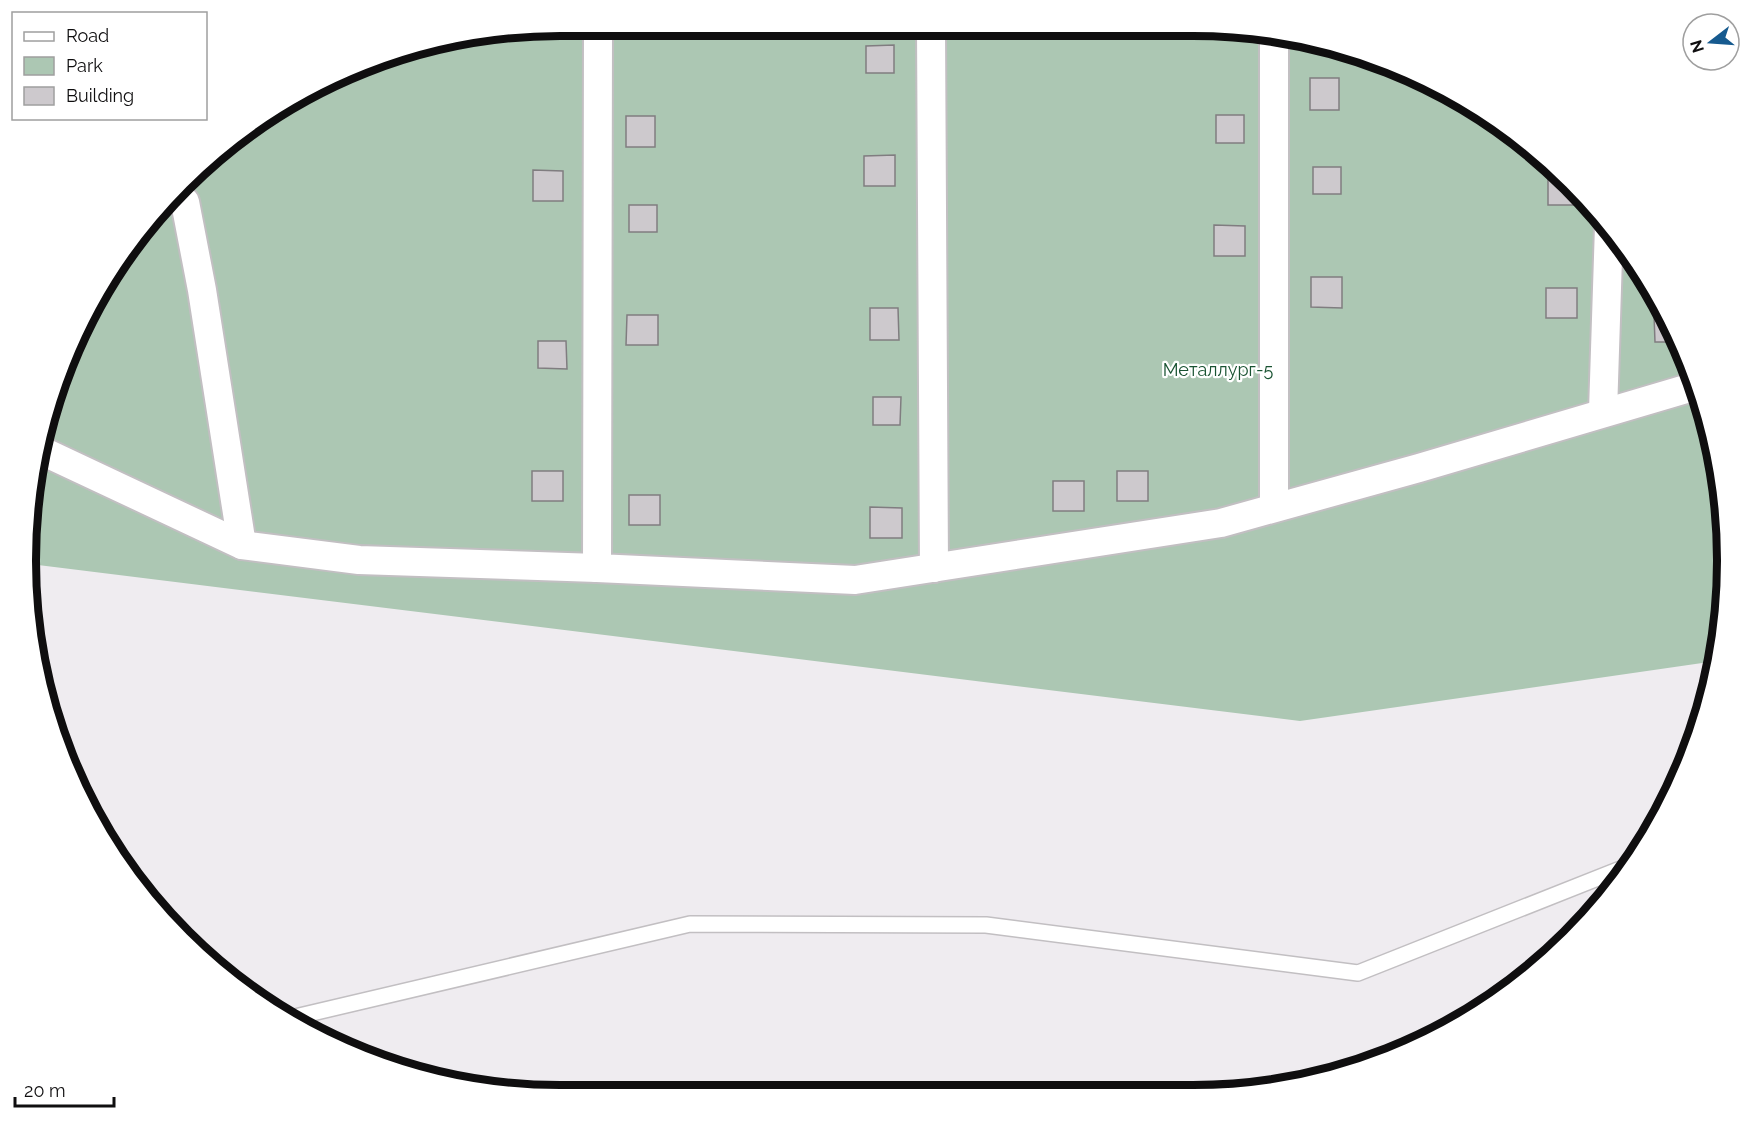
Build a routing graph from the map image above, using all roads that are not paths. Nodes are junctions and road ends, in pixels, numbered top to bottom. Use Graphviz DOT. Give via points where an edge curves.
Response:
graph roads {
  1 [pos="598,36"];
  2 [pos="931,36"];
  3 [pos="1274,42"];
  4 [pos="180,200"];
  5 [pos="1609,240"];
  6 [pos="1688,388"];
  7 [pos="1603,412"];
  8 [pos="47,453"];
  9 [pos="1274,507"];
  10 [pos="242,545"];
  11 [pos="597,568"];
  12 [pos="934,568"];
  13 [pos="1615,871"];
  14 [pos="300,1016"];
  1 -- 11 [label="street"];
  2 -- 12 [label="street"];
  3 -- 9 [label="street"];
  4 -- 10 [label="street" via="185,202 190,224"];
  5 -- 7 [label="street"];
  6 -- 7 [label="street"];
  7 -- 9 [label="street"];
  8 -- 10 [label="street"];
  9 -- 12 [label="street" via="1221,523"];
  10 -- 11 [label="street" via="359,560"];
  11 -- 12 [label="street" via="855,580"];
  13 -- 14 [label="lane" via="1358,973 986,924 690,924"];
}
